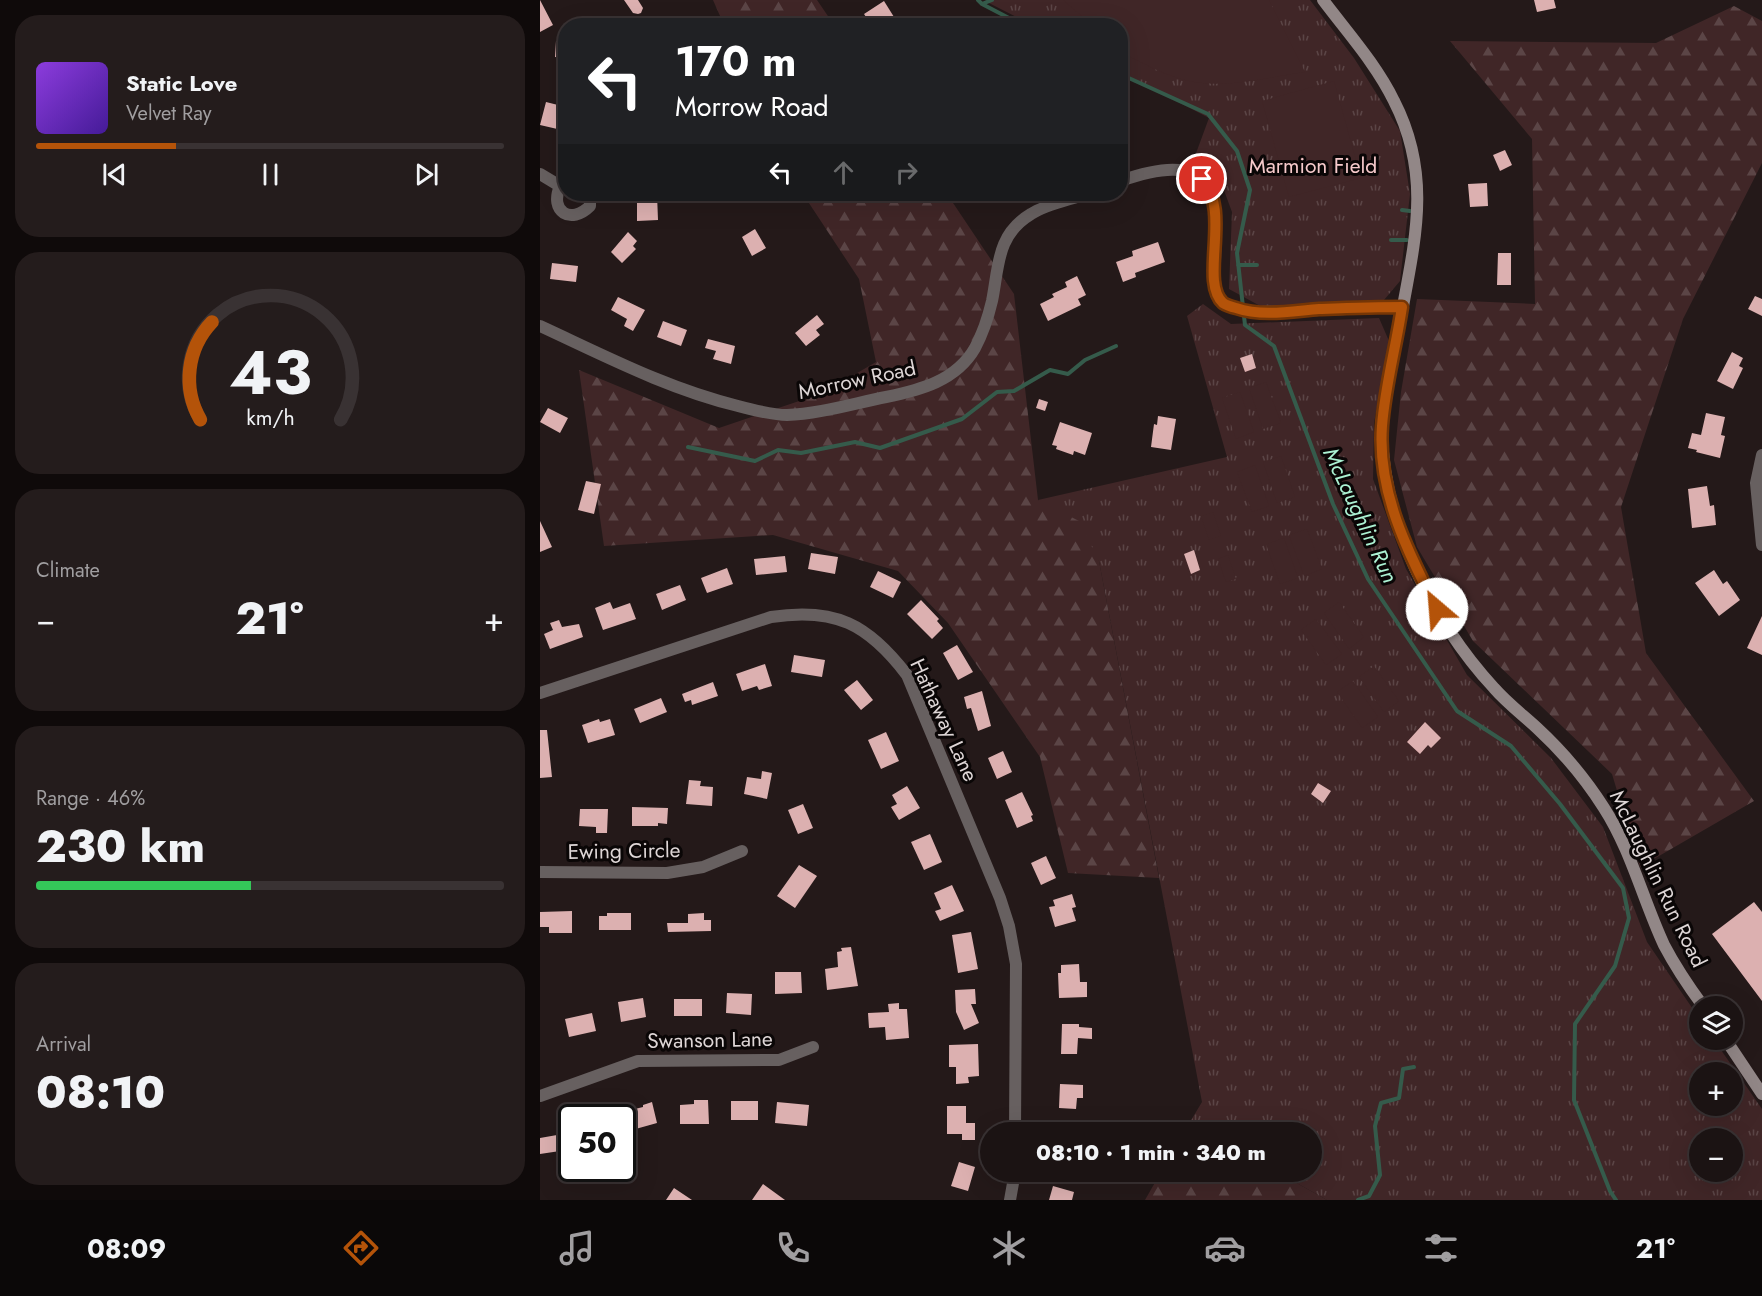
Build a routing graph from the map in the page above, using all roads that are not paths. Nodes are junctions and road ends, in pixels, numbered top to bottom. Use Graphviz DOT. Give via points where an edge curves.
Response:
graph roads {
  1 [pos="1323,0"];
  2 [pos="540,174"];
  3 [pos="1128,179"];
  4 [pos="558,183"];
  5 [pos="558,195"];
  6 [pos="590,201"];
  7 [pos="1066,201"];
  8 [pos="1402,307"];
  9 [pos="540,326"];
  10 [pos="1762,455"];
  11 [pos="1762,545"];
  12 [pos="540,693"];
  13 [pos="742,851"];
  14 [pos="540,872"];
  15 [pos="1697,996"];
  16 [pos="813,1047"];
  17 [pos="1733,1050"];
  18 [pos="1762,1094"];
  19 [pos="540,1096"];
  20 [pos="1015,1122"];
  21 [pos="1013,1182"];
  22 [pos="1010,1200"];
  1 -- 8 [label="main road, McLaughlin Run Road" via="1386,85 1410,139 1418,200 1415,242"];
  2 -- 4 [label="street"];
  3 -- 8 [label="street" via="1172,169 1186,170 1207,183 1216,212 1214,279 1216,293 1224,304 1252,311"];
  5 -- 6 [label="street" via="556,200 565,214 578,216 590,206"];
  7 -- 9 [label="street, Morrow Road" via="1031,213 1009,232 1001,248 983,332 973,351 943,380 915,391 787,415 750,409 652,379"];
  8 -- 15 [label="main road, McLaughlin Run Road" via="1382,428 1386,482 1398,526 1437,609 1467,656 1496,691 1575,766 1606,811 1665,947"];
  10 -- 11 [label="street" via="1756,483"];
  12 -- 20 [label="street, Hathaway Lane" via="771,617 808,613 826,616 873,637 906,675 1009,926 1016,964"];
  13 -- 14 [label="street, Ewing Circle" via="703,867 667,873"];
  16 -- 19 [label="street, Swanson Lane" via="779,1060 638,1061"];
  17 -- 18 [label="main road"];
  21 -- 22 [label="street"];
}
